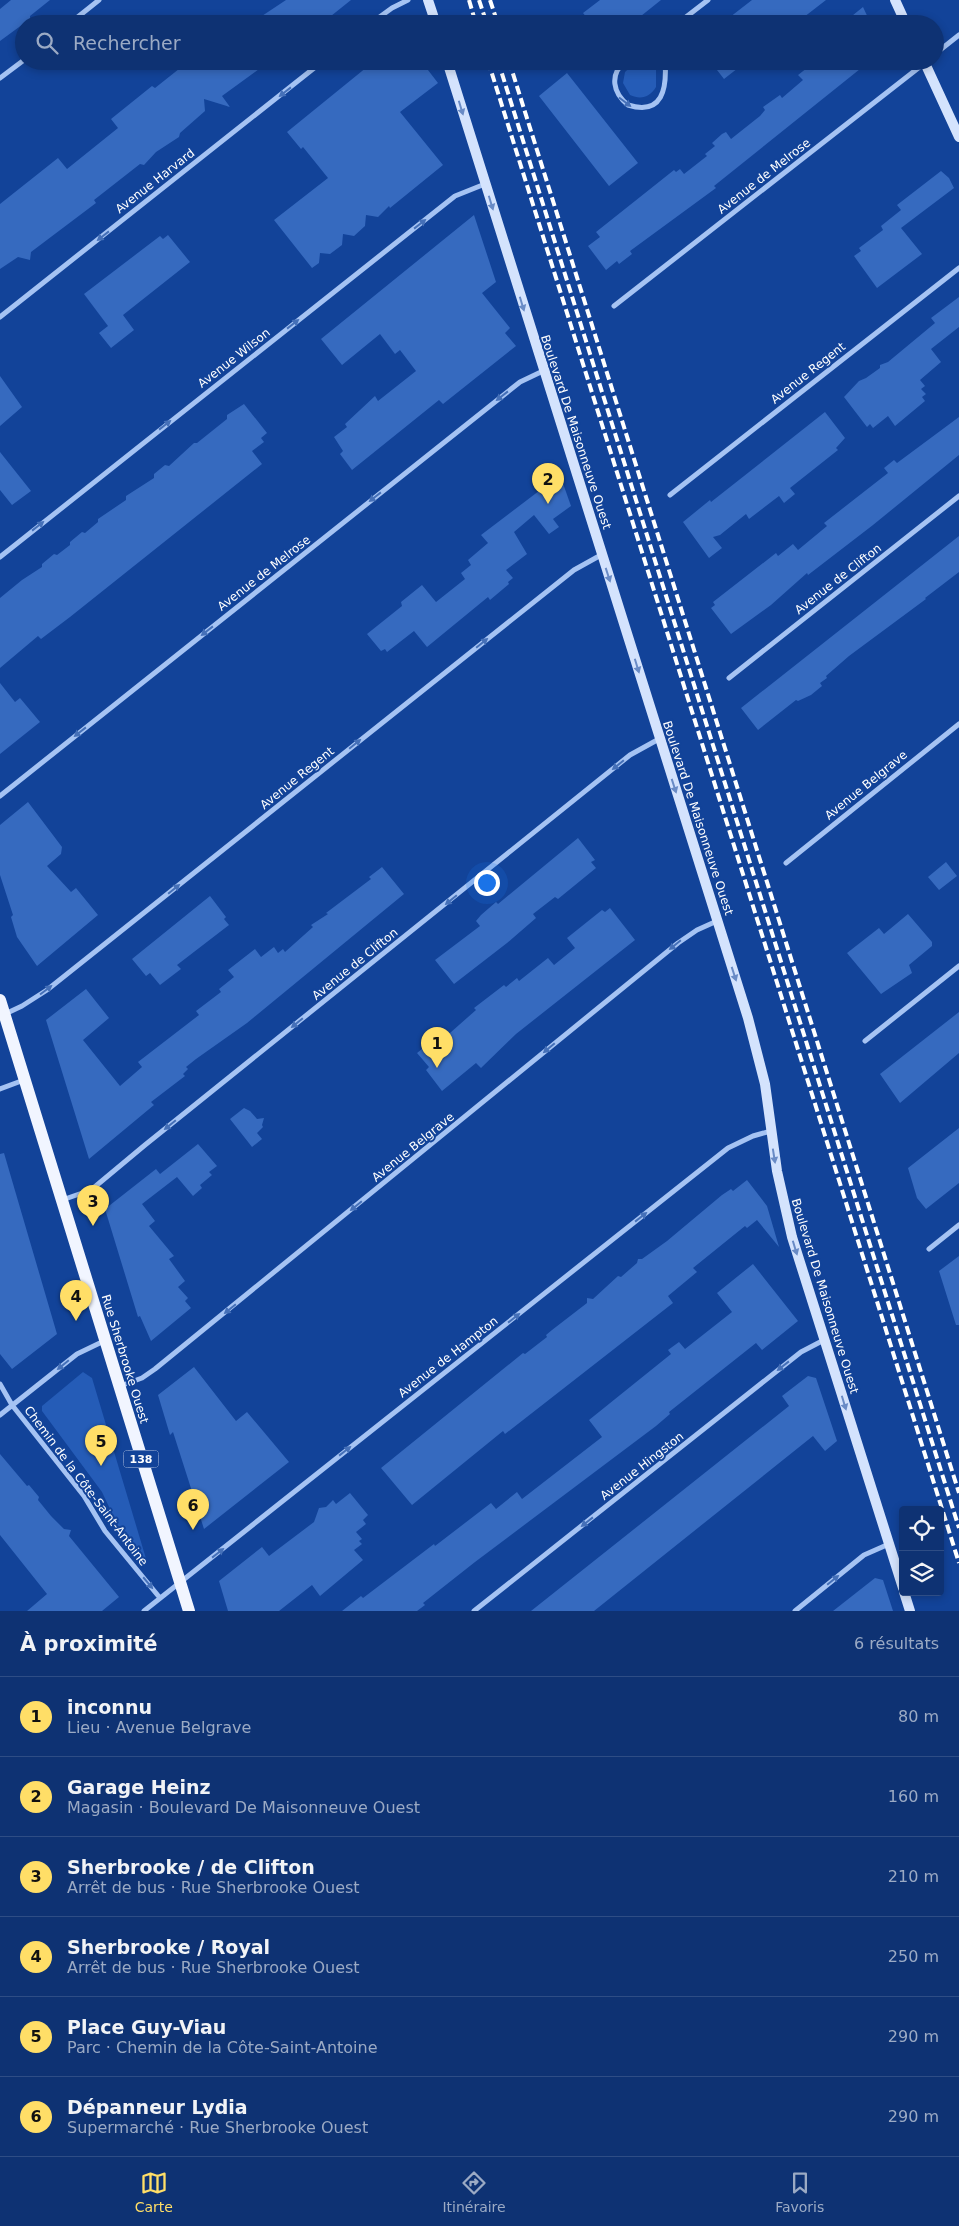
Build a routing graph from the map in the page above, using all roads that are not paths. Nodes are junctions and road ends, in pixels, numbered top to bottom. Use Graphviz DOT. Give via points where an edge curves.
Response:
graph roads {
  1 [pos="99,0"];
  2 [pos="408,0"];
  3 [pos="428,0"];
  4 [pos="708,0"];
  5 [pos="895,0"];
  6 [pos="80,15"];
  7 [pos="382,15"];
  8 [pos="433,15"];
  9 [pos="689,15"];
  10 [pos="902,15"];
  11 [pos="959,35"];
  12 [pos="944,47"];
  13 [pos="15,67"];
  14 [pos="312,70"];
  15 [pos="450,70"];
  16 [pos="617,70"];
  17 [pos="666,70"];
  18 [pos="915,70"];
  19 [pos="929,70"];
  20 [pos="0,78"];
  21 [pos="959,137"];
  22 [pos="485,184"];
  23 [pos="959,268"];
  24 [pos="614,306"];
  25 [pos="0,317"];
  26 [pos="543,371"];
  27 [pos="670,495"];
  28 [pos="959,496"];
  29 [pos="601,554"];
  30 [pos="0,557"];
  31 [pos="729,678"];
  32 [pos="959,724"];
  33 [pos="659,739"];
  34 [pos="0,796"];
  35 [pos="786,863"];
  36 [pos="718,922"];
  37 [pos="959,966"];
  38 [pos="0,1000"];
  39 [pos="4,1014"];
  40 [pos="865,1041"];
  41 [pos="24,1080"];
  42 [pos="0,1088"];
  43 [pos="771,1131"];
  44 [pos="62,1200"];
  45 [pos="959,1225"];
  46 [pos="929,1248"];
  47 [pos="824,1340"];
  48 [pos="105,1341"];
  49 [pos="0,1384"];
  50 [pos="119,1386"];
  51 [pos="12,1405"];
  52 [pos="0,1415"];
  53 [pos="888,1544"];
  54 [pos="899,1576"];
  55 [pos="180,1583"];
  56 [pos="905,1596"];
  57 [pos="160,1598"];
  58 [pos="144,1611"];
  59 [pos="189,1611"];
  60 [pos="474,1611"];
  61 [pos="795,1611"];
  62 [pos="910,1611"];
  1 -- 6 [label="street"];
  2 -- 7 [label="street"];
  3 -- 8 [label="street"];
  4 -- 9 [label="street"];
  5 -- 10 [label="street"];
  11 -- 12 [label="street"];
  13 -- 20 [label="street"];
  14 -- 25 [label="street, Avenue Harvard, one-way"];
  15 -- 22 [label="street, Boulevard De Maisonneuve Ouest, one-way"];
  16 -- 17 [label="street, one-way" via="614,84 620,100 635,108 652,105 663,94"];
  18 -- 24 [label="street, Avenue de Melrose"];
  19 -- 21 [label="street"];
  22 -- 26 [label="street, Boulevard De Maisonneuve Ouest, one-way"];
  30 -- 22 [label="street, Avenue Wilson, one-way" via="455,196"];
  23 -- 27 [label="street, Avenue Regent"];
  26 -- 29 [label="street, Boulevard De Maisonneuve Ouest"];
  26 -- 34 [label="street, Avenue de Melrose, one-way" via="520,382"];
  28 -- 31 [label="street, Avenue de Clifton"];
  29 -- 33 [label="street, Boulevard De Maisonneuve Ouest, one-way"];
  39 -- 29 [label="street, Avenue Regent, one-way" via="47,990 574,570"];
  32 -- 35 [label="street, Avenue Belgrave"];
  33 -- 36 [label="street, Boulevard De Maisonneuve Ouest, one-way"];
  33 -- 44 [label="street, Avenue de Clifton, one-way" via="630,755 99,1184 85,1193"];
  36 -- 43 [label="street, Boulevard De Maisonneuve Ouest, one-way" via="762,1068"];
  36 -- 50 [label="street, Avenue Belgrave, one-way" via="697,930 678,943 155,1369 142,1378"];
  37 -- 40 [label="street"];
  38 -- 39 [label="main road, Rue Sherbrooke Ouest / 138"];
  39 -- 41 [label="main road, Rue Sherbrooke Ouest / 138"];
  41 -- 42 [label="street"];
  41 -- 44 [label="main road, Rue Sherbrooke Ouest / 138"];
  43 -- 47 [label="street, Boulevard De Maisonneuve Ouest, one-way" via="787,1220"];
  55 -- 43 [label="street, Avenue de Hampton, one-way" via="728,1148"];
  44 -- 48 [label="main road, Rue Sherbrooke Ouest / 138"];
  45 -- 46 [label="street"];
  47 -- 53 [label="street, Boulevard De Maisonneuve Ouest, one-way"];
  47 -- 60 [label="street, Avenue Hingston, one-way" via="801,1352"];
  48 -- 50 [label="main road, Rue Sherbrooke Ouest / 138"];
  48 -- 51 [label="street, one-way" via="77,1354"];
  49 -- 51 [label="street, Chemin de la Côte-Saint-Antoine"];
  50 -- 55 [label="main road, Rue Sherbrooke Ouest / 138"];
  51 -- 52 [label="street"];
  51 -- 57 [label="street, Chemin de la Côte-Saint-Antoine, one-way" via="84,1496 105,1531"];
  53 -- 54 [label="street, Boulevard De Maisonneuve Ouest"];
  61 -- 53 [label="street, one-way" via="864,1555"];
  55 -- 57 [label="street, Avenue de Hampton"];
  55 -- 59 [label="main road, Rue Sherbrooke Ouest / 138"];
  56 -- 62 [label="street"];
  57 -- 58 [label="street, Avenue de Hampton"];
}
